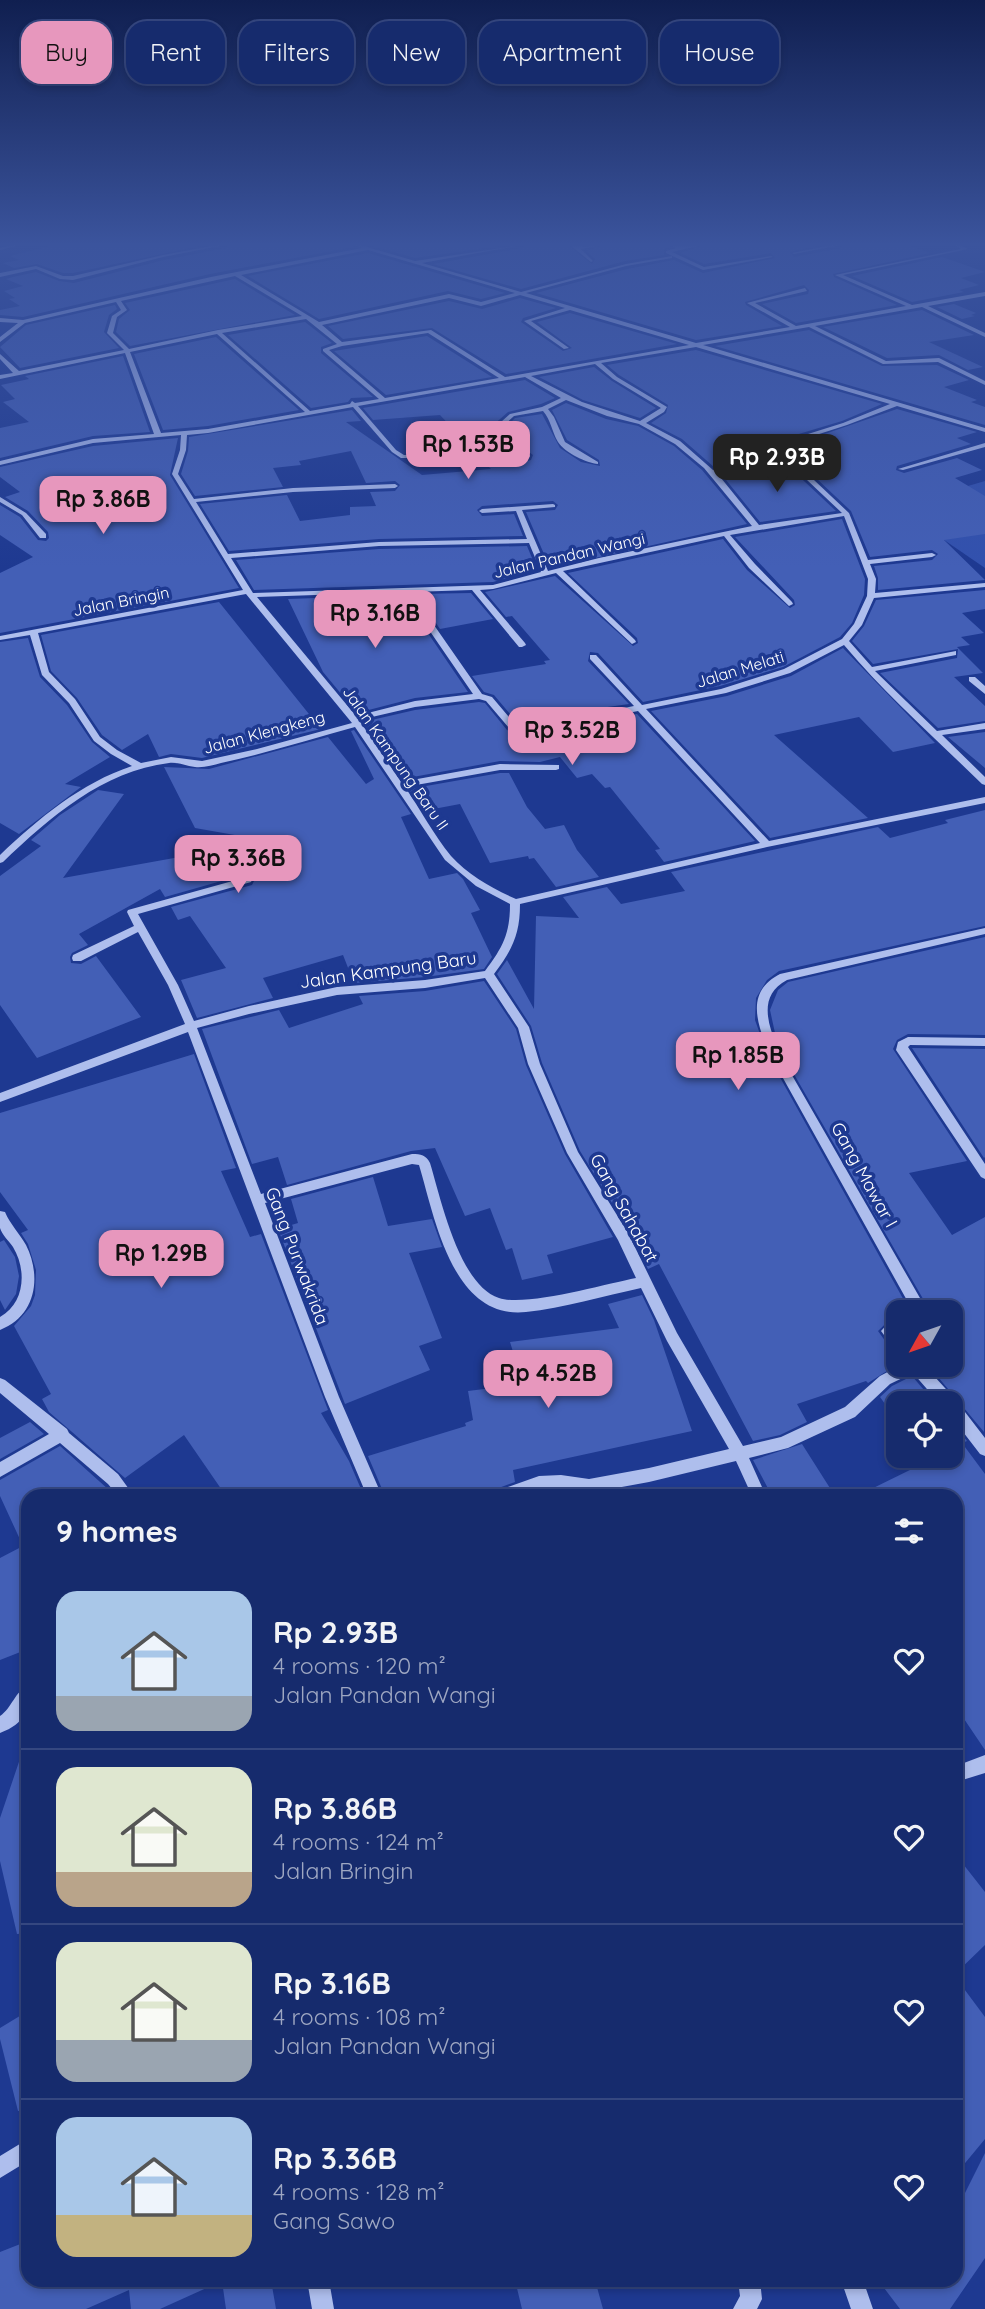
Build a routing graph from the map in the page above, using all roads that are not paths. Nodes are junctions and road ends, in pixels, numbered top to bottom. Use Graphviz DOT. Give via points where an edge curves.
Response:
graph roads {
  1 [pos="114,353"];
  2 [pos="128,353"];
  3 [pos="241,353"];
  4 [pos="328,353"];
  5 [pos="463,353"];
  6 [pos="653,353"];
  7 [pos="721,353"];
  8 [pos="865,353"];
  9 [pos="0,356"];
  10 [pos="597,363"];
  11 [pos="17,373"];
  12 [pos="523,374"];
  13 [pos="0,377"];
  14 [pos="503,378"];
  15 [pos="985,383"];
  16 [pos="382,398"];
  17 [pos="565,398"];
  18 [pos="352,403"];
  19 [pos="896,404"];
  20 [pos="544,409"];
  21 [pos="308,412"];
  22 [pos="640,422"];
  23 [pos="985,430"];
  24 [pos="184,433"];
  25 [pos="158,435"];
  26 [pos="985,445"];
  27 [pos="507,447"];
  28 [pos="0,451"];
  29 [pos="528,456"];
  30 [pos="10,459"];
  31 [pos="791,461"];
  32 [pos="0,463"];
  33 [pos="596,463"];
  34 [pos="901,469"];
  35 [pos="713,472"];
  36 [pos="395,486"];
  37 [pos="0,499"];
  38 [pos="191,501"];
  39 [pos="553,506"];
  40 [pos="518,508"];
  41 [pos="482,511"];
  42 [pos="847,514"];
  43 [pos="757,527"];
  44 [pos="405,532"];
  45 [pos="727,535"];
  46 [pos="43,536"];
  47 [pos="531,541"];
  48 [pos="406,544"];
  49 [pos="932,555"];
  50 [pos="226,556"];
  51 [pos="866,562"];
  52 [pos="559,572"];
  53 [pos="547,575"];
  54 [pos="985,585"];
  55 [pos="475,589"];
  56 [pos="407,592"];
  57 [pos="250,593"];
  58 [pos="871,596"];
  59 [pos="789,604"];
  60 [pos="34,633"];
  61 [pos="0,639"];
  62 [pos="845,641"];
  63 [pos="632,642"];
  64 [pos="522,645"];
  65 [pos="953,653"];
  66 [pos="593,657"];
  67 [pos="870,670"];
  68 [pos="972,679"];
  69 [pos="985,691"];
  70 [pos="479,696"];
  71 [pos="639,709"];
  72 [pos="356,721"];
  73 [pos="985,726"];
  74 [pos="934,734"];
  75 [pos="141,767"];
  76 [pos="556,767"];
  77 [pos="985,782"];
  78 [pos="400,785"];
  79 [pos="985,800"];
  80 [pos="767,844"];
  81 [pos="0,860"];
  82 [pos="247,880"];
  83 [pos="515,902"];
  84 [pos="140,927"];
  85 [pos="985,931"];
  86 [pos="77,958"];
  87 [pos="488,974"];
  88 [pos="191,1026"];
  89 [pos="985,1042"];
  90 [pos="1,1096"];
  91 [pos="985,1174"];
  92 [pos="256,1200"];
  93 [pos="0,1216"];
  94 [pos="645,1282"];
  95 [pos="914,1300"];
  96 [pos="0,1324"];
  97 [pos="891,1377"];
  98 [pos="926,1377"];
  99 [pos="0,1384"];
  100 [pos="938,1391"];
  101 [pos="963,1421"];
  102 [pos="62,1434"];
  103 [pos="985,1449"];
  104 [pos="740,1454"];
  105 [pos="0,1470"];
  106 [pos="121,1489"];
  107 [pos="371,1489"];
  108 [pos="522,1489"];
  109 [pos="756,1489"];
  110 [pos="21,1704"];
  111 [pos="0,1725"];
  112 [pos="985,1764"];
  113 [pos="963,1772"];
  114 [pos="21,2154"];
  115 [pos="0,2168"];
  116 [pos="319,2287"];
  117 [pos="750,2287"];
  118 [pos="854,2287"];
  119 [pos="323,2309"];
  120 [pos="744,2309"];
  121 [pos="862,2309"];
  1 -- 11 [label="street"];
  2 -- 25 [label="street"];
  3 -- 21 [label="street"];
  4 -- 16 [label="street"];
  5 -- 14 [label="street"];
  6 -- 10 [label="street"];
  7 -- 19 [label="street"];
  8 -- 15 [label="street" via="885,363 939,360"];
  9 -- 11 [label="street"];
  10 -- 12 [label="street"];
  10 -- 22 [label="street" via="664,408"];
  11 -- 13 [label="street"];
  12 -- 14 [label="street"];
  12 -- 17 [label="street"];
  14 -- 16 [label="street"];
  16 -- 18 [label="street"];
  17 -- 20 [label="street"];
  17 -- 22 [label="street"];
  18 -- 21 [label="street"];
  18 -- 29 [label="street" via="400,456 500,461"];
  19 -- 23 [label="street"];
  19 -- 31 [label="street" via="845,425 776,444"];
  20 -- 27 [label="street" via="512,415 496,429 495,442"];
  20 -- 33 [label="street" via="553,416 565,446"];
  21 -- 24 [label="street"];
  22 -- 35 [label="street" via="689,448"];
  24 -- 25 [label="street"];
  24 -- 38 [label="street, Jalan Kampung Baru II" via="175,474"];
  25 -- 30 [label="street" via="93,441"];
  26 -- 34 [label="street"];
  28 -- 30 [label="street"];
  30 -- 32 [label="street"];
  31 -- 35 [label="street"];
  31 -- 42 [label="street"];
  35 -- 43 [label="street"];
  36 -- 38 [label="street"];
  37 -- 46 [label="street" via="24,514"];
  38 -- 50 [label="street, Jalan Kampung Baru II"];
  39 -- 40 [label="street"];
  40 -- 41 [label="street"];
  40 -- 47 [label="street"];
  42 -- 43 [label="street, Jalan Pandan Wangi"];
  42 -- 51 [label="street"];
  43 -- 45 [label="street, Jalan Pandan Wangi"];
  44 -- 48 [label="street"];
  45 -- 52 [label="street, Jalan Pandan Wangi"];
  45 -- 59 [label="street"];
  47 -- 48 [label="street"];
  47 -- 53 [label="street"];
  48 -- 50 [label="street"];
  49 -- 51 [label="street"];
  50 -- 57 [label="street, Jalan Kampung Baru II"];
  51 -- 58 [label="street"];
  52 -- 53 [label="street, Jalan Pandan Wangi"];
  52 -- 63 [label="street"];
  53 -- 55 [label="street, Jalan Pandan Wangi"];
  54 -- 58 [label="street"];
  55 -- 56 [label="street, Jalan Pandan Wangi"];
  55 -- 64 [label="street"];
  56 -- 57 [label="street, Jalan Pandan Wangi"];
  56 -- 70 [label="street, Jalan Melati"];
  57 -- 60 [label="street, Jalan Bringin"];
  57 -- 72 [label="street, Jalan Kampung Baru II"];
  58 -- 62 [label="street, Jalan Melati"];
  60 -- 61 [label="street, Jalan Bringin"];
  60 -- 75 [label="street" via="45,673 97,739"];
  62 -- 67 [label="street"];
  62 -- 71 [label="street, Jalan Melati" via="756,682"];
  65 -- 67 [label="street"];
  66 -- 71 [label="street"];
  67 -- 74 [label="street"];
  68 -- 69 [label="street"];
  70 -- 71 [label="street, Jalan Melati" via="489,699 512,726"];
  70 -- 72 [label="street, Jalan Klengkeng" via="415,704"];
  71 -- 80 [label="street"];
  72 -- 75 [label="street, Jalan Klengkeng" via="200,765 170,760"];
  72 -- 78 [label="street, Jalan Kampung Baru II"];
  73 -- 74 [label="street"];
  74 -- 77 [label="street"];
  75 -- 81 [label="street, Jalan Klengkeng" via="75,797"];
  76 -- 78 [label="street" via="483,769"];
  78 -- 83 [label="street, Jalan Kampung Baru II" via="448,858 468,877"];
  79 -- 80 [label="street"];
  80 -- 83 [label="street"];
  82 -- 84 [label="street" via="132,912"];
  83 -- 87 [label="street, Jalan Kampung Baru" via="510,946"];
  84 -- 86 [label="street"];
  84 -- 88 [label="street, Gang Purwakrida"];
  85 -- 95 [label="street, Gang Mawar I" via="784,977 766,989 762,1003 781,1068"];
  87 -- 88 [label="street, Jalan Kampung Baru" via="337,991"];
  87 -- 94 [label="street, Gang Sahabat" via="523,1027 573,1153"];
  88 -- 90 [label="street, Jalan Kampung Baru"];
  88 -- 92 [label="street, Gang Purwakrida"];
  89 -- 91 [label="street" via="908,1041 902,1045"];
  92 -- 94 [label="street" via="420,1159 465,1275 493,1302 526,1306"];
  92 -- 107 [label="street, Gang Purwakrida"];
  93 -- 96 [label="street" via="22,1250 28,1286 23,1307"];
  94 -- 104 [label="street, Gang Sahabat"];
  97 -- 104 [label="street" via="850,1412 783,1443"];
  98 -- 100 [label="street"];
  99 -- 102 [label="street"];
  101 -- 103 [label="street"];
  102 -- 105 [label="street"];
  102 -- 106 [label="street"];
  104 -- 108 [label="street" via="590,1486 561,1482"];
  104 -- 109 [label="street, Gang Sahabat"];
  110 -- 111 [label="street"];
  112 -- 113 [label="street"];
  114 -- 115 [label="street"];
  116 -- 119 [label="street"];
  117 -- 120 [label="street" via="751,2299"];
  118 -- 121 [label="street"];
}
